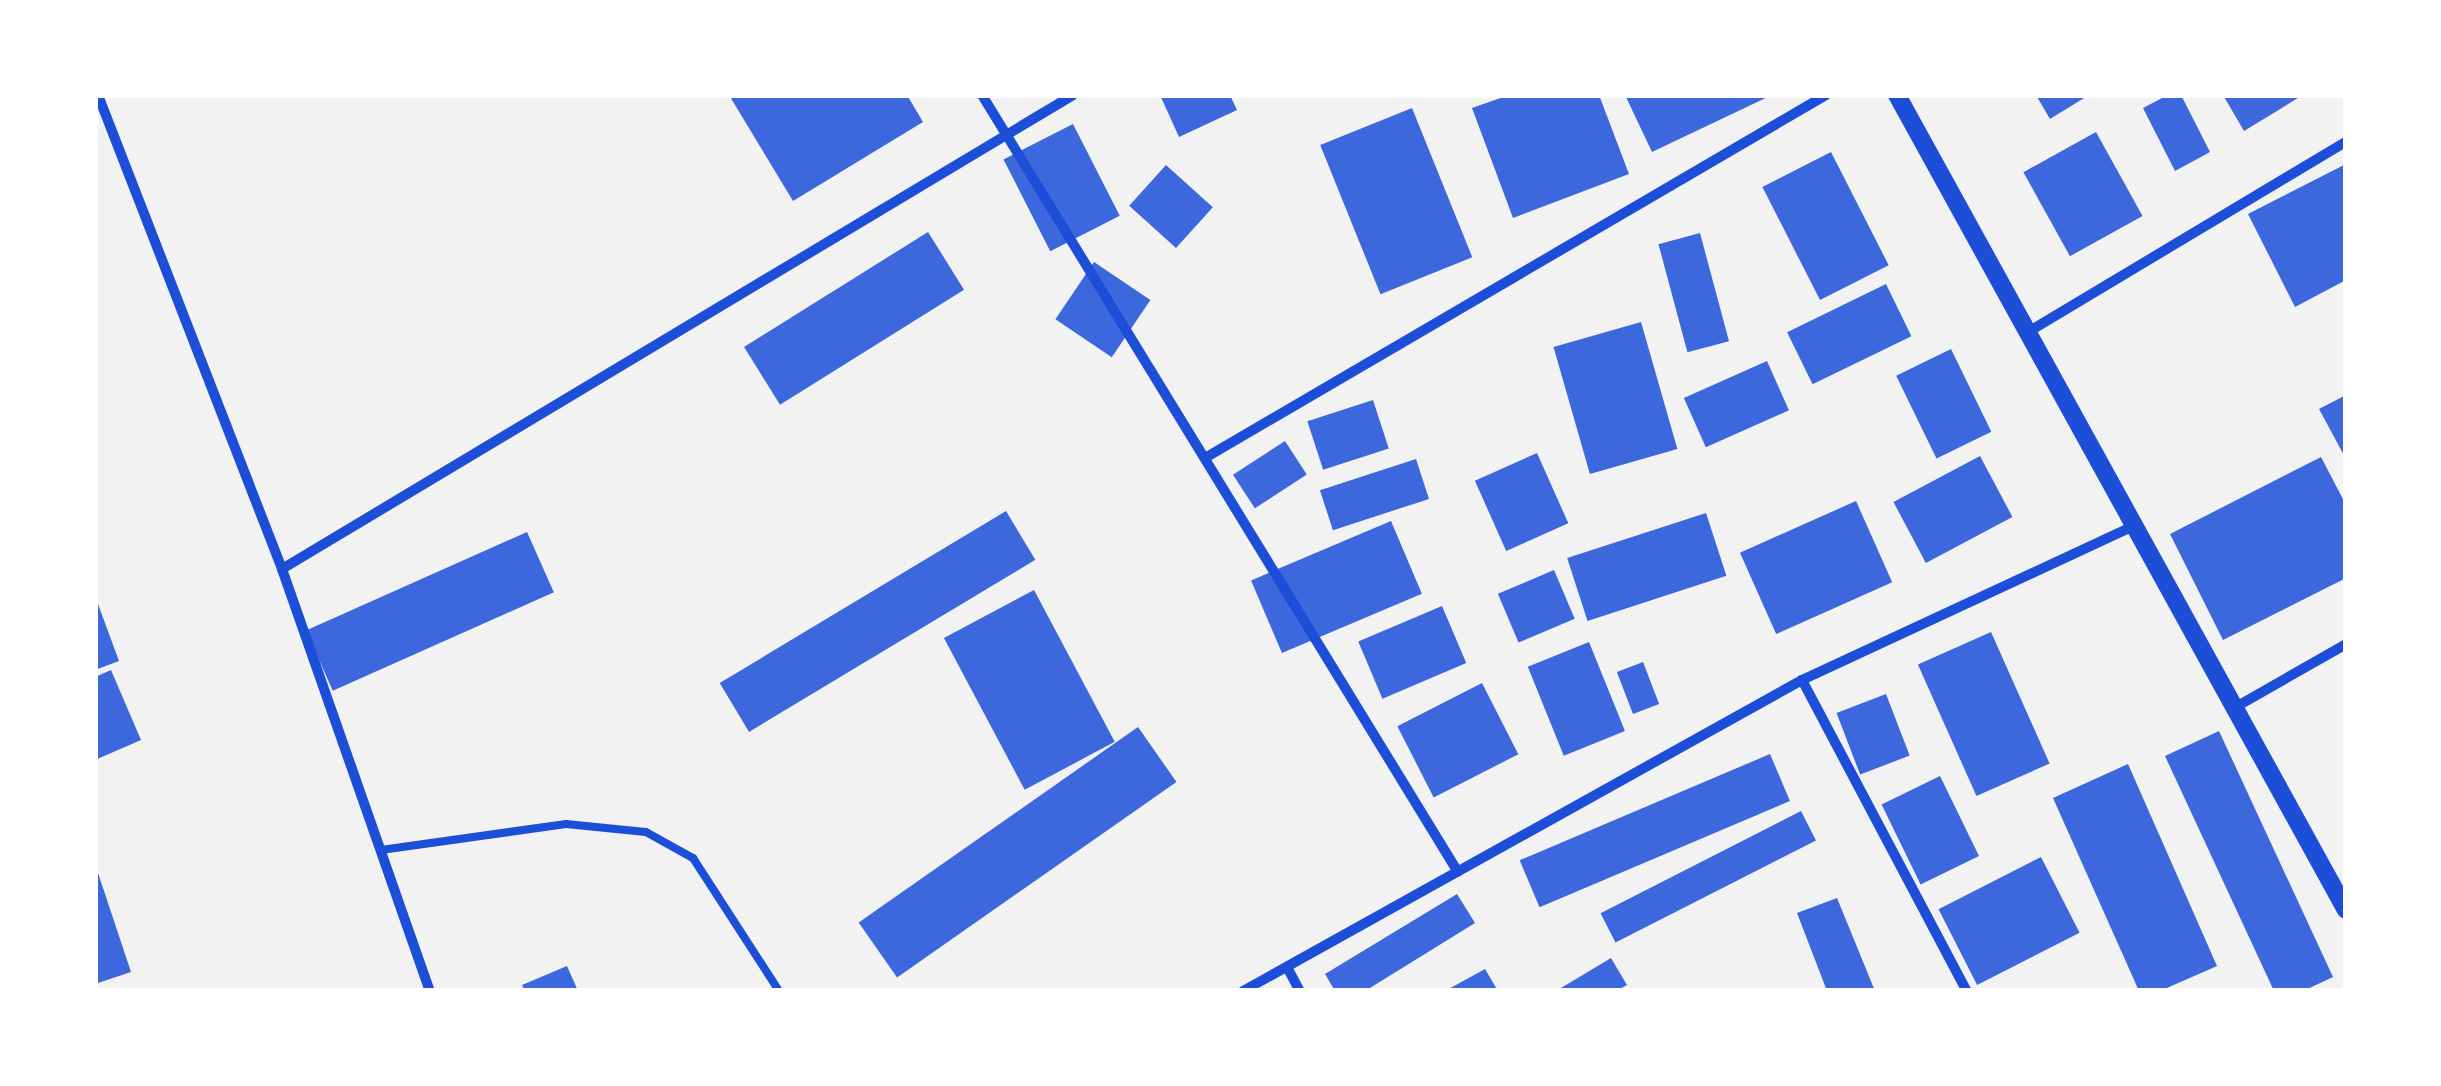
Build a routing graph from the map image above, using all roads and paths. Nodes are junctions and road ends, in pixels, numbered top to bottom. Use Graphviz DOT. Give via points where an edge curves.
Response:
graph roads {
  1 [pos="98,95"];
  2 [pos="982,95"];
  3 [pos="1073,95"];
  4 [pos="1826,95"];
  5 [pos="1897,95"];
  6 [pos="1004,132"];
  7 [pos="2346,142"];
  8 [pos="2028,332"];
  9 [pos="1204,458"];
  10 [pos="2130,528"];
  11 [pos="282,569"];
  12 [pos="2346,644"];
  13 [pos="1802,680"];
  14 [pos="2234,708"];
  15 [pos="381,850"];
  16 [pos="1458,872"];
  17 [pos="2346,910"];
  18 [pos="1287,966"];
  19 [pos="430,991"];
  20 [pos="779,991"];
  21 [pos="1244,991"];
  22 [pos="1300,991"];
  23 [pos="1967,991"];
  1 -- 11 [label="street"];
  2 -- 6 [label="street"];
  3 -- 6 [label="street"];
  4 -- 9 [label="street"];
  5 -- 8 [label="street"];
  6 -- 9 [label="street"];
  6 -- 11 [label="street"];
  7 -- 8 [label="street"];
  8 -- 10 [label="street"];
  9 -- 16 [label="street"];
  10 -- 13 [label="street"];
  10 -- 14 [label="street"];
  11 -- 15 [label="street"];
  12 -- 14 [label="street"];
  13 -- 16 [label="street"];
  13 -- 23 [label="street"];
  14 -- 17 [label="street"];
  15 -- 19 [label="street"];
  15 -- 20 [label="lane" via="566,824 646,832 693,858"];
  16 -- 18 [label="street"];
  18 -- 21 [label="street"];
  18 -- 22 [label="street"];
}
